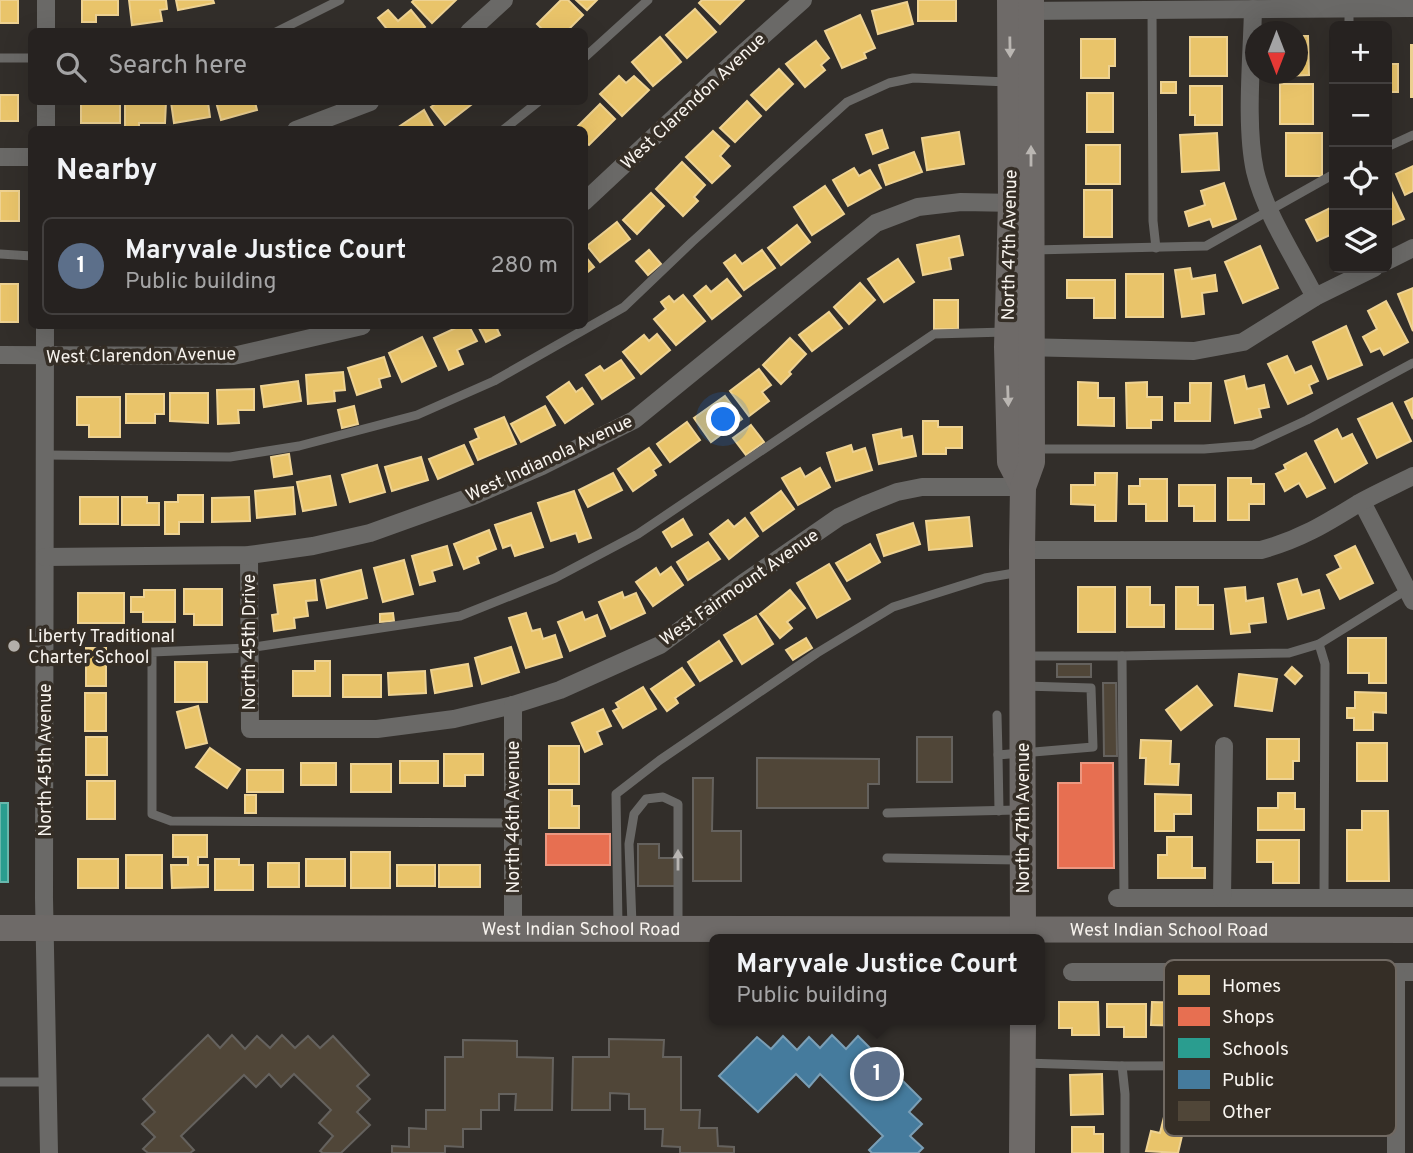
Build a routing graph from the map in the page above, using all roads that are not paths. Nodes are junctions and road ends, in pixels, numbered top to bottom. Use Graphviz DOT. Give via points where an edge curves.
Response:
graph roads {
  1 [pos="46,0"];
  2 [pos="340,0"];
  3 [pos="505,0"];
  4 [pos="648,0"];
  5 [pos="803,0"];
  6 [pos="1021,5"];
  7 [pos="1152,8"];
  8 [pos="1413,8"];
  9 [pos="1253,9"];
  10 [pos="1349,18"];
  11 [pos="46,28"];
  12 [pos="284,28"];
  13 [pos="474,28"];
  14 [pos="588,54"];
  15 [pos="0,58"];
  16 [pos="28,58"];
  17 [pos="1011,83"];
  18 [pos="46,105"];
  19 [pos="362,105"];
  20 [pos="534,105"];
  21 [pos="46,126"];
  22 [pos="307,126"];
  23 [pos="508,126"];
  24 [pos="1413,135"];
  25 [pos="1392,145"];
  26 [pos="0,157"];
  27 [pos="28,158"];
  28 [pos="1329,177"];
  29 [pos="588,198"];
  30 [pos="1021,203"];
  31 [pos="1270,210"];
  32 [pos="1156,248"];
  33 [pos="1413,248"];
  34 [pos="1031,250"];
  35 [pos="0,254"];
  36 [pos="28,256"];
  37 [pos="1392,258"];
  38 [pos="1364,273"];
  39 [pos="1315,297"];
  40 [pos="588,327"];
  41 [pos="45,329"];
  42 [pos="349,329"];
  43 [pos="585,329"];
  44 [pos="1019,340"];
  45 [pos="0,355"];
  46 [pos="44,356"];
  47 [pos="1413,363"];
  48 [pos="1032,449"];
  49 [pos="45,455"];
  50 [pos="1413,476"];
  51 [pos="1023,487"];
  52 [pos="1362,502"];
  53 [pos="249,555"];
  54 [pos="45,557"];
  55 [pos="1022,561"];
  56 [pos="1411,592"];
  57 [pos="1319,644"];
  58 [pos="248,648"];
  59 [pos="1023,656"];
  60 [pos="1122,656"];
  61 [pos="1023,686"];
  62 [pos="513,705"];
  63 [pos="997,715"];
  64 [pos="250,729"];
  65 [pos="1224,746"];
  66 [pos="1011,754"];
  67 [pos="1011,811"];
  68 [pos="887,813"];
  69 [pos="513,822"];
  70 [pos="887,858"];
  71 [pos="1024,860"];
  72 [pos="1121,898"];
  73 [pos="1223,898"];
  74 [pos="1324,898"];
  75 [pos="1413,898"];
  76 [pos="0,928"];
  77 [pos="46,928"];
  78 [pos="513,928"];
  79 [pos="625,928"];
  80 [pos="678,928"];
  81 [pos="1413,930"];
  82 [pos="1023,934"];
  83 [pos="1072,972"];
  84 [pos="1164,972"];
  85 [pos="1404,972"];
  86 [pos="1023,1025"];
  87 [pos="1023,1063"];
  88 [pos="1397,1065"];
  89 [pos="1122,1066"];
  90 [pos="1164,1066"];
  91 [pos="0,1082"];
  92 [pos="48,1082"];
  93 [pos="49,1153"];
  94 [pos="1022,1153"];
  95 [pos="1125,1153"];
  96 [pos="1396,1153"];
  1 -- 11 [label="street"];
  2 -- 12 [label="lane"];
  3 -- 13 [label="street"];
  4 -- 14 [label="lane"];
  5 -- 29 [label="street, West Clarendon Avenue"];
  6 -- 7 [label="street"];
  6 -- 17 [label="street, North 47th Avenue, one-way"];
  30 -- 6 [label="street, North 47th Avenue, one-way"];
  7 -- 9 [label="street"];
  7 -- 32 [label="lane"];
  8 -- 10 [label="street"];
  9 -- 10 [label="street"];
  9 -- 31 [label="street" via="1252,144 1255,171"];
  15 -- 16 [label="lane"];
  17 -- 30 [label="street, North 47th Avenue"];
  17 -- 40 [label="lane" via="913,78 889,83 847,102 624,307"];
  18 -- 21 [label="street"];
  19 -- 22 [label="street"];
  20 -- 23 [label="lane"];
  24 -- 25 [label="lane"];
  26 -- 27 [label="street"];
  28 -- 31 [label="lane"];
  30 -- 34 [label="street, North 47th Avenue"];
  30 -- 44 [label="street, North 47th Avenue"];
  30 -- 53 [label="street, West Indianola Avenue" via="918,207 876,223 634,420 473,496 370,533"];
  31 -- 32 [label="lane" via="1206,246"];
  31 -- 39 [label="street"];
  32 -- 34 [label="lane"];
  33 -- 37 [label="street"];
  34 -- 44 [label="street, North 47th Avenue"];
  35 -- 36 [label="lane"];
  38 -- 39 [label="street"];
  39 -- 44 [label="street" via="1243,342 1194,351"];
  41 -- 46 [label="street, North 45th Avenue"];
  42 -- 46 [label="street, West Clarendon Avenue" via="233,356"];
  43 -- 49 [label="lane" via="494,381 417,415 299,446 230,457"];
  44 -- 48 [label="street, North 47th Avenue"];
  44 -- 51 [label="street, North 47th Avenue, one-way" via="1010,462"];
  44 -- 58 [label="lane" via="934,334 638,534 555,578 460,617"];
  45 -- 46 [label="street, West Clarendon Avenue"];
  46 -- 49 [label="street, North 45th Avenue"];
  47 -- 48 [label="lane" via="1253,445"];
  48 -- 51 [label="street, North 47th Avenue"];
  49 -- 54 [label="street, North 45th Avenue"];
  50 -- 52 [label="street"];
  51 -- 55 [label="street, North 47th Avenue"];
  51 -- 62 [label="street, West Fairmount Avenue" via="922,487 867,504 839,516 660,645 560,690"];
  52 -- 55 [label="street" via="1291,542 1261,550"];
  52 -- 56 [label="street"];
  53 -- 54 [label="street, West Indianola Avenue"];
  53 -- 58 [label="street, North 45th Drive"];
  54 -- 77 [label="street, North 45th Avenue"];
  55 -- 59 [label="street, North 47th Avenue"];
  55 -- 79 [label="lane" via="985,578 893,607 817,653 616,794"];
  56 -- 57 [label="lane"];
  57 -- 60 [label="lane" via="1289,653"];
  57 -- 74 [label="lane" via="1325,664"];
  58 -- 64 [label="street, North 45th Drive"];
  58 -- 69 [label="lane" via="152,652 152,814 171,821"];
  59 -- 60 [label="lane"];
  59 -- 61 [label="street, North 47th Avenue"];
  60 -- 72 [label="lane"];
  61 -- 66 [label="street, North 47th Avenue"];
  61 -- 66 [label="lane" via="1091,688 1093,747"];
  62 -- 64 [label="street, West Fairmount Avenue" via="454,719 377,729"];
  62 -- 69 [label="street, North 46th Avenue"];
  63 -- 66 [label="lane"];
  65 -- 73 [label="street"];
  66 -- 67 [label="street, North 47th Avenue"];
  67 -- 68 [label="lane"];
  67 -- 71 [label="street, North 47th Avenue"];
  69 -- 78 [label="street, North 46th Avenue"];
  70 -- 71 [label="lane"];
  71 -- 82 [label="street, North 47th Avenue"];
  72 -- 73 [label="street, West Indian School Road"];
  73 -- 74 [label="street, West Indian School Road"];
  74 -- 75 [label="street, West Indian School Road"];
  76 -- 77 [label="street, West Indian School Road"];
  77 -- 78 [label="street, West Indian School Road"];
  77 -- 92 [label="street, North 45th Avenue"];
  78 -- 79 [label="street, West Indian School Road"];
  79 -- 80 [label="street, West Indian School Road"];
  80 -- 79 [label="lane, one-way" via="678,804 663,797 646,799 634,814"];
  80 -- 82 [label="street, West Indian School Road"];
  81 -- 82 [label="street, West Indian School Road"];
  83 -- 84 [label="street"];
  85 -- 88 [label="street"];
  86 -- 87 [label="street"];
  87 -- 89 [label="lane"];
  87 -- 94 [label="street"];
  88 -- 96 [label="street"];
  89 -- 90 [label="lane"];
  89 -- 95 [label="lane"];
  91 -- 92 [label="lane"];
  92 -- 93 [label="street, North 45th Avenue"];
}
